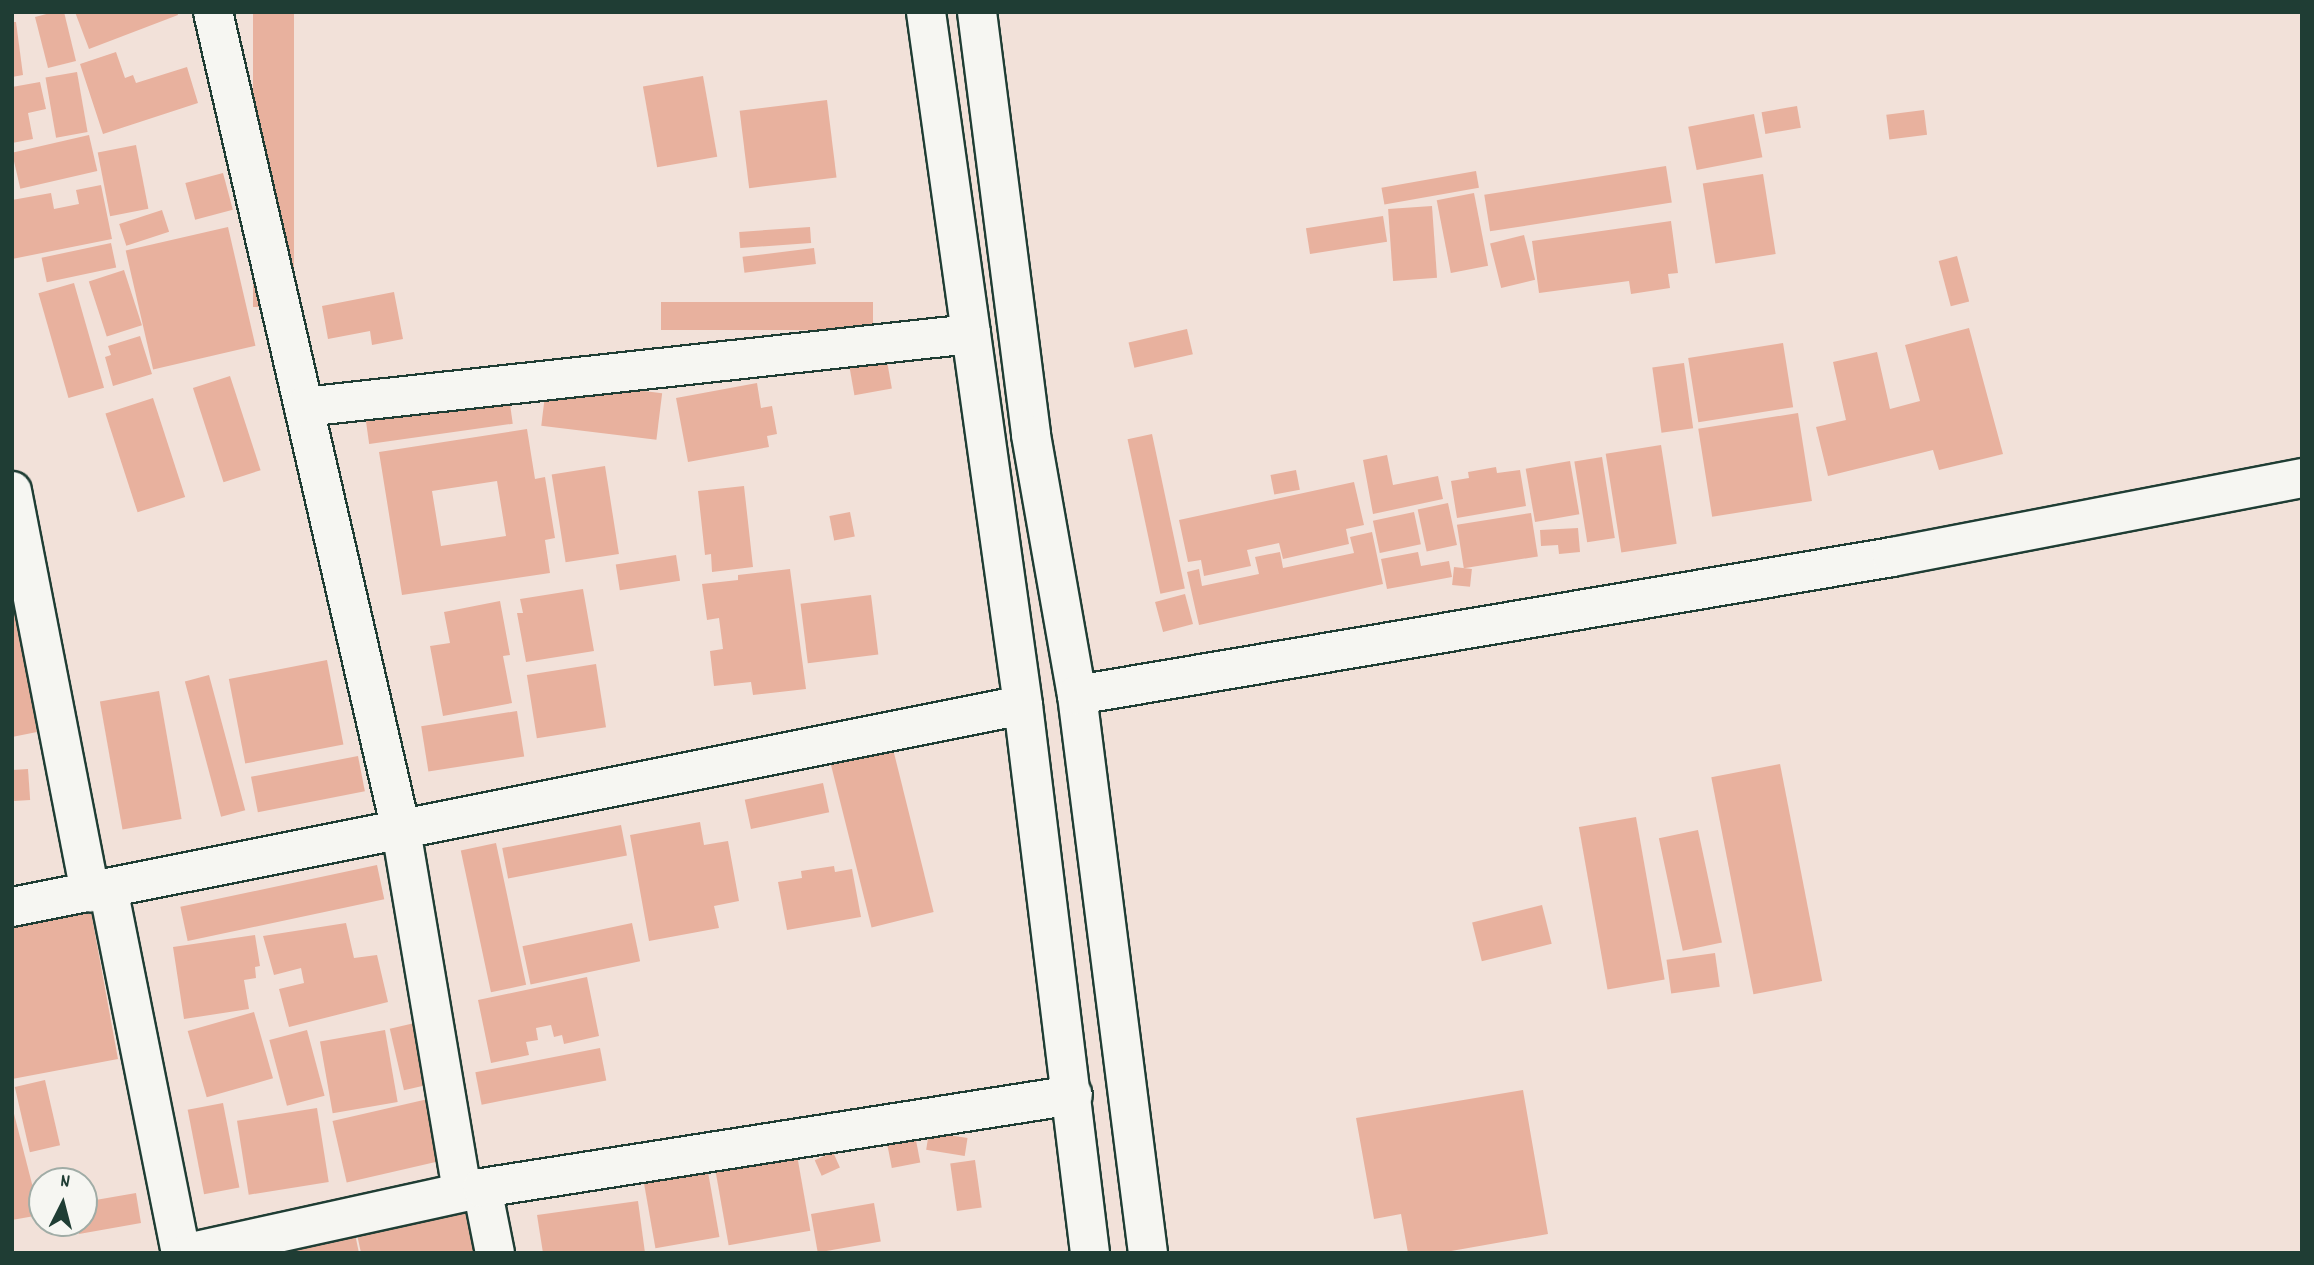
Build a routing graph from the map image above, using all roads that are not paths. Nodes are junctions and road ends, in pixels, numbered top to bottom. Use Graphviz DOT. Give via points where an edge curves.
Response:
graph roads {
  1 [pos="213,12"];
  2 [pos="926,12"];
  3 [pos="977,12"];
  4 [pos="971,334"];
  5 [pos="304,407"];
  6 [pos="2302,478"];
  7 [pos="12,491"];
  8 [pos="1077,695"];
  9 [pos="1023,705"];
  10 [pos="401,830"];
  11 [pos="99,890"];
  12 [pos="12,907"];
  13 [pos="1073,1095"];
  14 [pos="472,1190"];
  15 [pos="181,1253"];
  16 [pos="187,1253"];
  17 [pos="495,1253"];
  18 [pos="1090,1253"];
  19 [pos="1148,1253"];
  1 -- 5 [label="street"];
  2 -- 4 [label="street"];
  3 -- 8 [label="street" via="1031,435"];
  4 -- 5 [label="street"];
  4 -- 9 [label="street"];
  5 -- 10 [label="street"];
  6 -- 8 [label="street" via="1892,557"];
  7 -- 11 [label="street"];
  8 -- 19 [label="street"];
  9 -- 10 [label="street"];
  9 -- 13 [label="street"];
  10 -- 11 [label="street"];
  10 -- 14 [label="street"];
  11 -- 12 [label="street"];
  11 -- 15 [label="street"];
  13 -- 14 [label="street"];
  13 -- 18 [label="street"];
  14 -- 16 [label="street"];
  14 -- 17 [label="street"];
}
